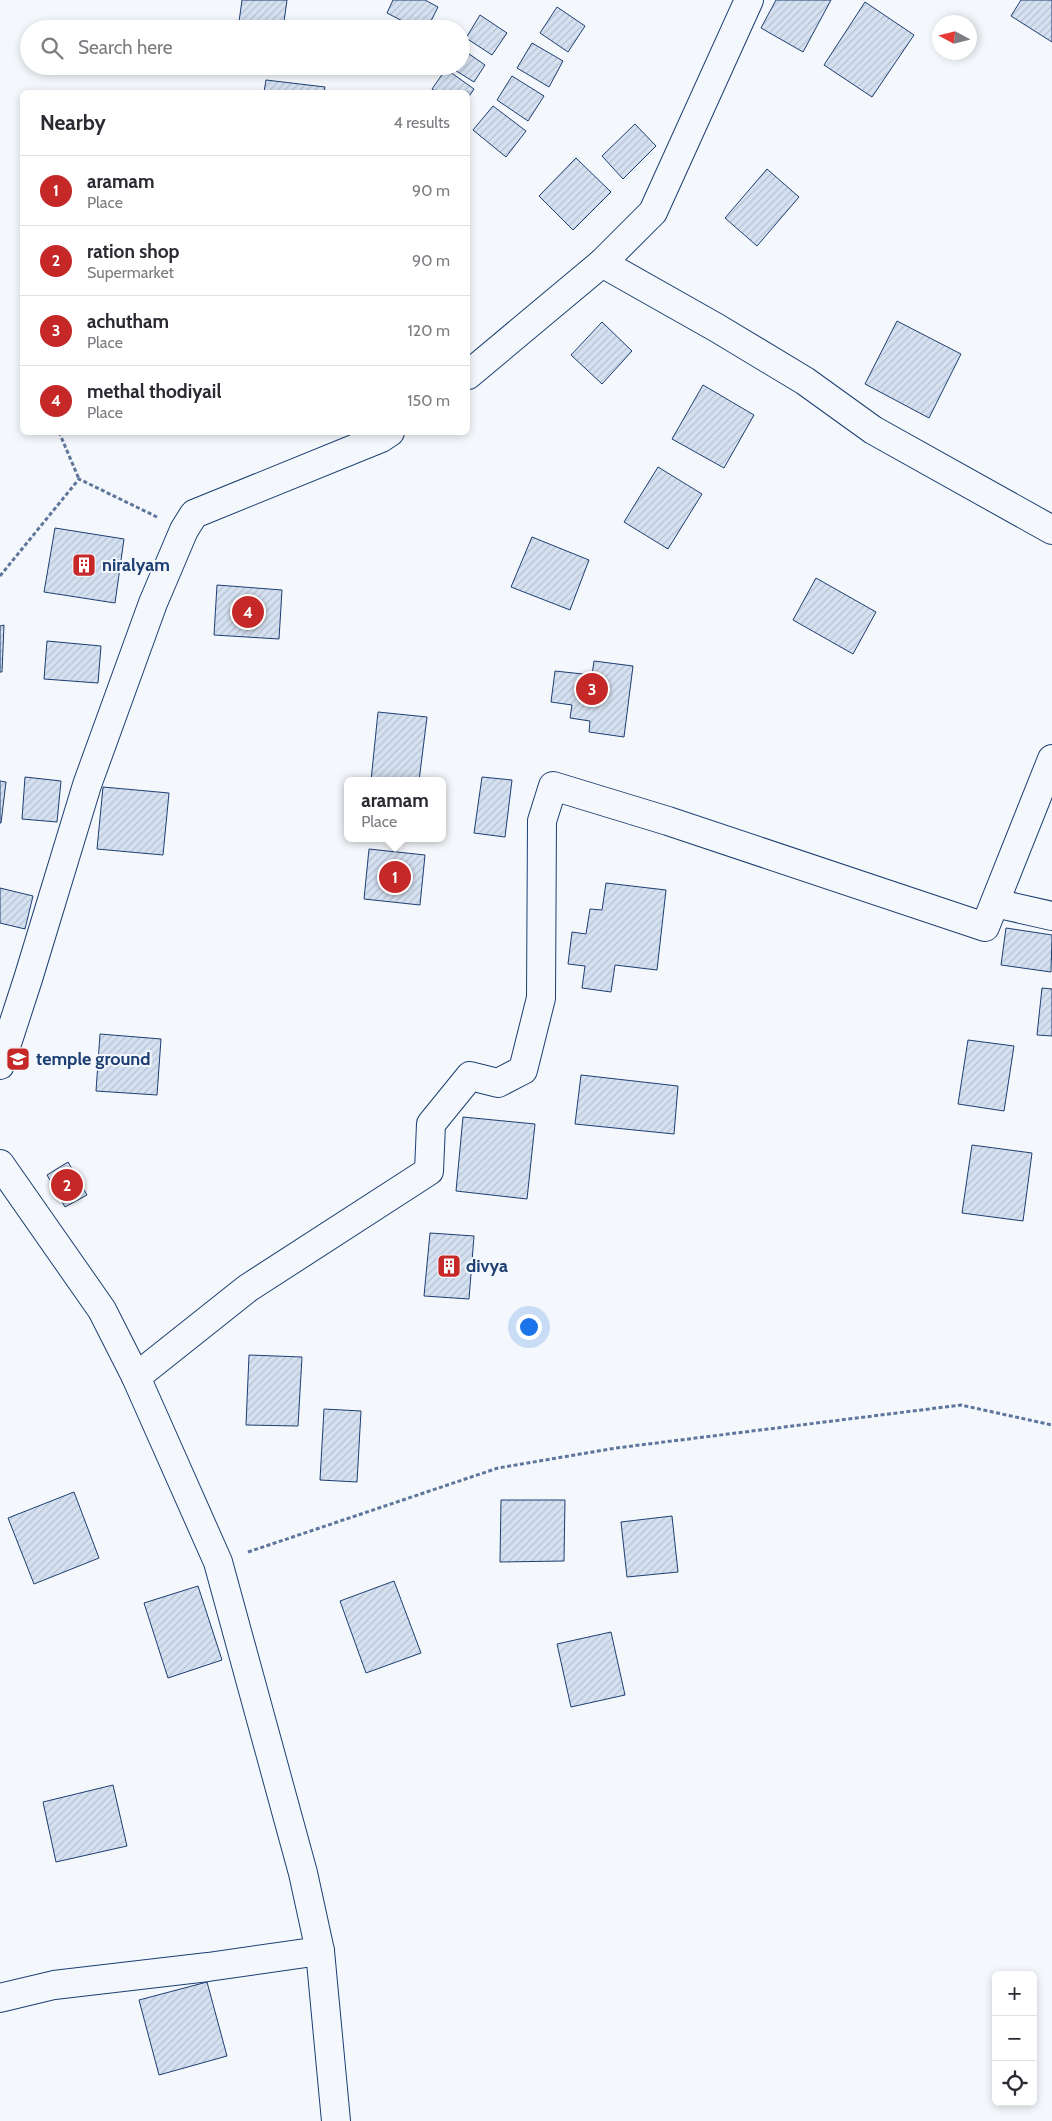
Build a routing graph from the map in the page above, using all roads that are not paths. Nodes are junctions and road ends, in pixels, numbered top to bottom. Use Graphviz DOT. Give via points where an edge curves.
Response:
graph roads {
  1 [pos="749,0"];
  2 [pos="602,263"];
  3 [pos="470,373"];
  4 [pos="386,435"];
  5 [pos="1052,530"];
  6 [pos="1052,758"];
  7 [pos="995,903"];
  8 [pos="1052,916"];
  9 [pos="0,1065"];
  10 [pos="0,1164"];
  11 [pos="136,1377"];
  12 [pos="320,1951"];
  13 [pos="0,1998"];
  14 [pos="336,2121"];
  1 -- 2 [label="street" via="653,212"];
  2 -- 3 [label="street"];
  2 -- 5 [label="street" via="805,381 873,430"];
  4 -- 9 [label="street" via="194,514 184,530 153,603 86,785"];
  6 -- 7 [label="street"];
  7 -- 8 [label="street"];
  7 -- 11 [label="street" via="985,927 553,786 542,821 541,998 523,1070 498,1082 470,1076 432,1124 429,1171 248,1288"];
  10 -- 11 [label="street" via="102,1310"];
  11 -- 12 [label="street" via="218,1562 304,1873"];
  12 -- 13 [label="street" via="54,1985"];
  12 -- 14 [label="street"];
}
